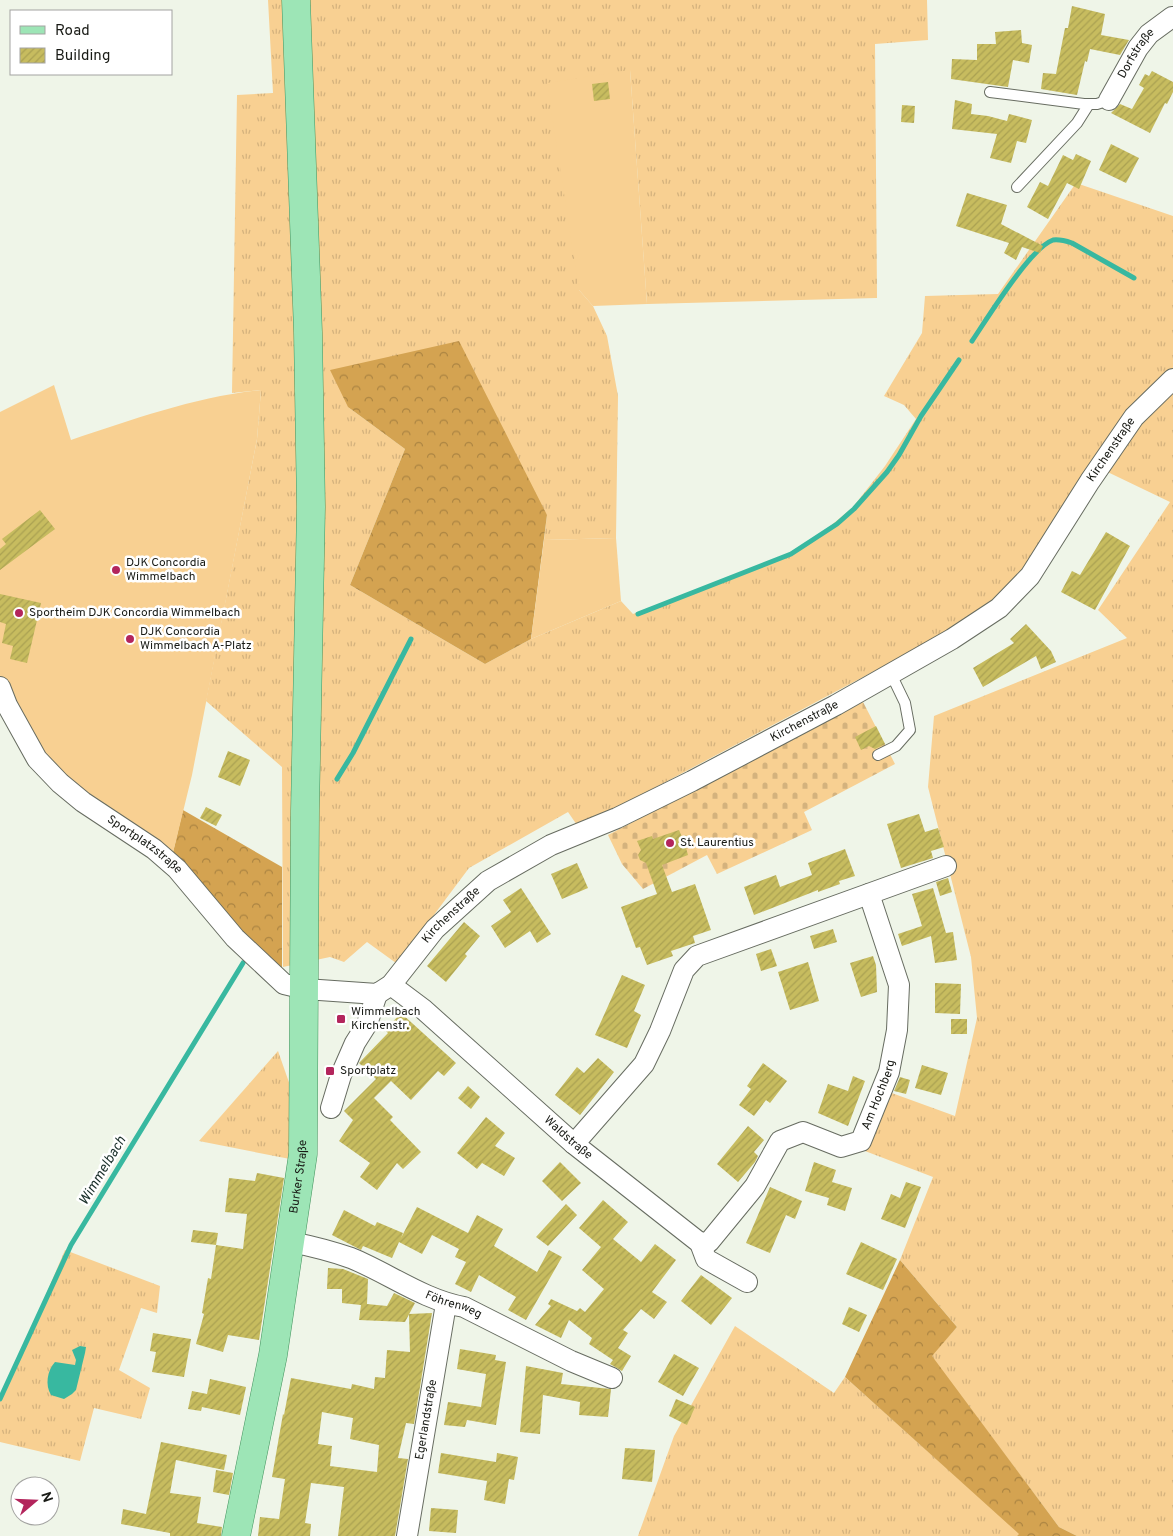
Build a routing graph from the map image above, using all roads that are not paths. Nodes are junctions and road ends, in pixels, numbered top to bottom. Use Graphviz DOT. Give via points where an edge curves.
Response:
graph roads {
  1 [pos="296,0"];
  2 [pos="1171,12"];
  3 [pos="990,92"];
  4 [pos="1109,100"];
  5 [pos="1089,104"];
  6 [pos="1017,187"];
  7 [pos="1173,379"];
  8 [pos="891,674"];
  9 [pos="0,687"];
  10 [pos="878,756"];
  11 [pos="946,866"];
  12 [pos="869,894"];
  13 [pos="305,989"];
  14 [pos="384,990"];
  15 [pos="331,1108"];
  16 [pos="574,1144"];
  17 [pos="291,1242"];
  18 [pos="700,1243"];
  19 [pos="747,1282"];
  20 [pos="446,1304"];
  21 [pos="612,1378"];
  22 [pos="236,1536"];
  23 [pos="407,1536"];
  1 -- 13 [label="main road, Burker Straße" via="311,507"];
  2 -- 4 [label="street, Dorfstraße" via="1138,48"];
  3 -- 5 [label="lane"];
  4 -- 5 [label="lane"];
  5 -- 6 [label="lane" via="1076,123"];
  7 -- 8 [label="street, Kirchenstraße" via="1134,417 1030,576 999,608"];
  8 -- 10 [label="lane" via="906,703 910,730 896,746"];
  8 -- 14 [label="street, Kirchenstraße" via="692,781 551,845 488,881 435,929"];
  9 -- 13 [label="street, Sportplatzstraße" via="37,760 60,783 177,869 235,938 271,974 284,984"];
  11 -- 12 [label="street"];
  12 -- 16 [label="street" via="697,956 684,970 644,1064"];
  12 -- 18 [label="street, Am Hochberg" via="900,985 897,1030 888,1072 861,1141 840,1147 803,1132 780,1141 755,1186 710,1242"];
  13 -- 14 [label="street"];
  13 -- 17 [label="main road, Burker Straße" via="303,1154"];
  14 -- 15 [label="street, Kirchenstraße" via="355,1043"];
  14 -- 16 [label="street, Waldstraße" via="423,1009"];
  16 -- 18 [label="street, Waldstraße"];
  17 -- 20 [label="street, Föhrenweg" via="318,1247 351,1259"];
  17 -- 22 [label="main road, Burker Straße" via="273,1355"];
  18 -- 19 [label="street, Waldstraße" via="706,1259"];
  20 -- 21 [label="street, Föhrenweg" via="464,1307 570,1361"];
  20 -- 23 [label="street, Egerlandstraße"];
}
